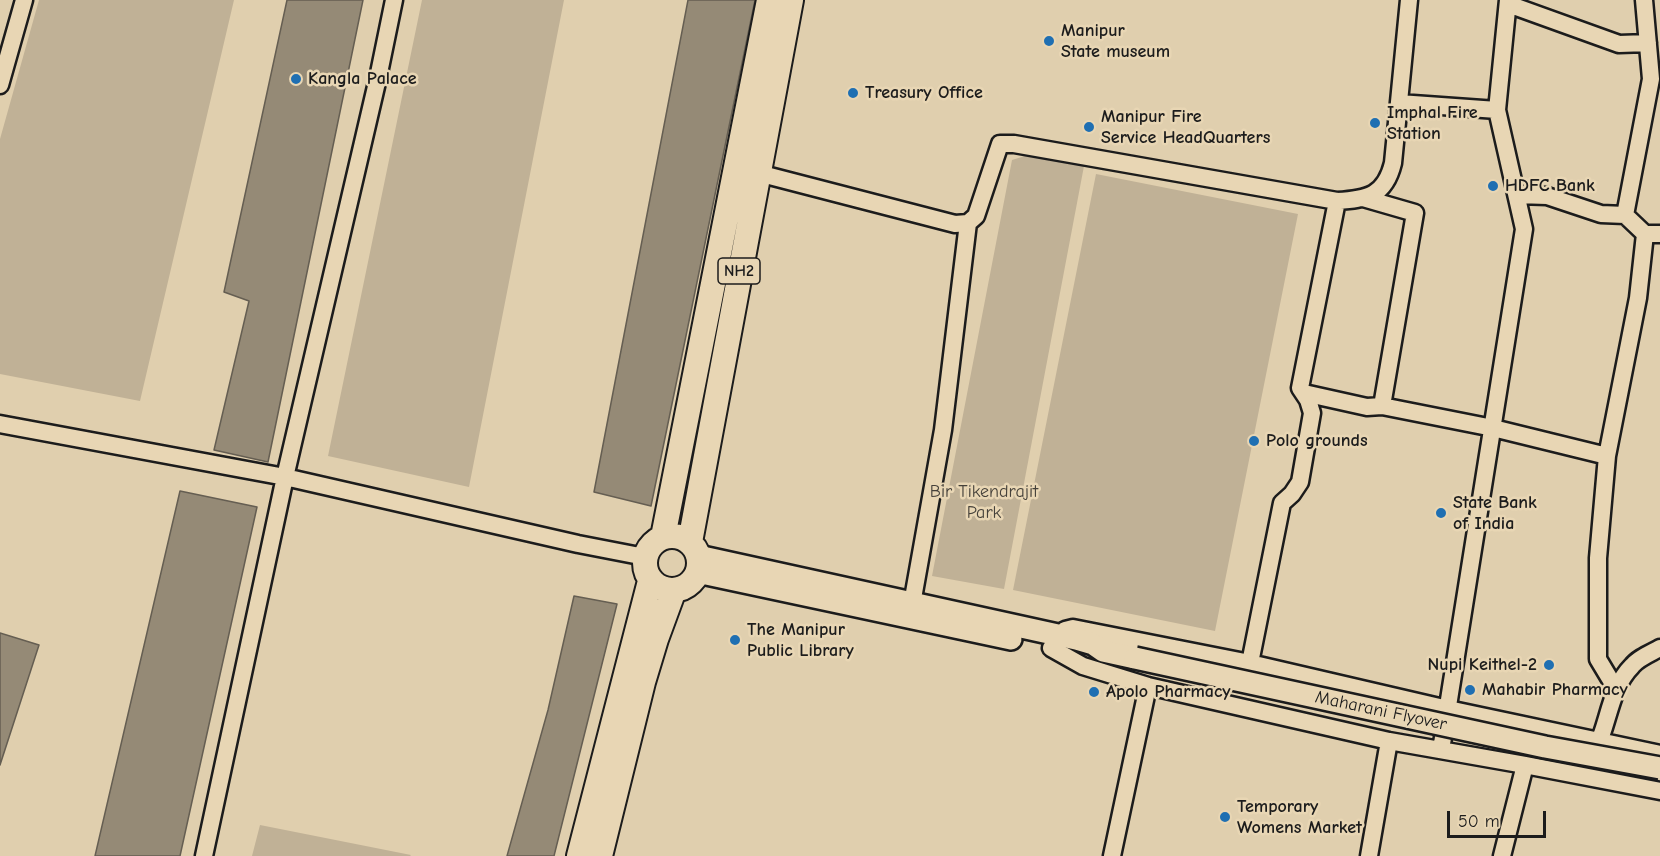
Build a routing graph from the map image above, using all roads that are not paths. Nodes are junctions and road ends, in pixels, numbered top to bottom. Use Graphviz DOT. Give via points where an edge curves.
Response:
graph roads {
  1 [pos="24,0"];
  2 [pos="394,0"];
  3 [pos="769,0"];
  4 [pos="791,0"];
  5 [pos="1409,0"];
  6 [pos="1644,0"];
  7 [pos="1508,2"];
  8 [pos="1648,43"];
  9 [pos="0,85"];
  10 [pos="1399,103"];
  11 [pos="1497,110"];
  12 [pos="758,173"];
  13 [pos="1517,195"];
  14 [pos="1363,198"];
  15 [pos="1336,201"];
  16 [pos="1625,215"];
  17 [pos="968,224"];
  18 [pos="1652,234"];
  19 [pos="1304,393"];
  20 [pos="1382,406"];
  21 [pos="0,424"];
  22 [pos="1493,428"];
  23 [pos="1607,456"];
  24 [pos="285,477"];
  25 [pos="663,537"];
  26 [pos="645,556"];
  27 [pos="695,557"];
  28 [pos="650,581"];
  29 [pos="674,590"];
  30 [pos="817,591"];
  31 [pos="912,604"];
  32 [pos="1050,640"];
  33 [pos="1660,648"];
  34 [pos="1250,663"];
  35 [pos="1148,686"];
  36 [pos="1616,689"];
  37 [pos="1448,709"];
  38 [pos="1600,740"];
  39 [pos="1389,741"];
  40 [pos="1441,750"];
  41 [pos="1660,754"];
  42 [pos="1525,765"];
  43 [pos="1660,768"];
  44 [pos="1583,776"];
  45 [pos="1660,791"];
  46 [pos="204,856"];
  47 [pos="579,856"];
  48 [pos="600,856"];
  49 [pos="1112,856"];
  50 [pos="1369,856"];
  51 [pos="1502,856"];
  1 -- 9 [label="street"];
  2 -- 24 [label="street"];
  3 -- 25 [label="highway, NH2"];
  4 -- 12 [label="highway, NH2"];
  5 -- 10 [label="street"];
  6 -- 8 [label="street"];
  7 -- 8 [label="street" via="1619,44"];
  7 -- 11 [label="street"];
  8 -- 16 [label="street" via="1651,79"];
  10 -- 11 [label="street"];
  10 -- 14 [label="street" via="1390,177 1377,193"];
  11 -- 13 [label="street"];
  12 -- 17 [label="street" via="955,224"];
  12 -- 27 [label="highway, NH2"];
  13 -- 16 [label="street" via="1547,196 1601,214"];
  13 -- 22 [label="street" via="1524,229"];
  14 -- 15 [label="street"];
  14 -- 20 [label="street" via="1415,213"];
  15 -- 17 [label="street" via="1000,144 976,216"];
  15 -- 19 [label="street" via="1300,388"];
  16 -- 18 [label="street"];
  17 -- 31 [label="street" via="943,430"];
  18 -- 23 [label="street"];
  19 -- 20 [label="street" via="1367,407"];
  19 -- 34 [label="street" via="1312,413 1300,482 1282,503"];
  20 -- 22 [label="street"];
  21 -- 24 [label="street"];
  22 -- 23 [label="street"];
  22 -- 37 [label="street"];
  23 -- 36 [label="street" via="1598,558 1598,659"];
  24 -- 26 [label="street"];
  24 -- 46 [label="street"];
  25 -- 26 [label="highway" via="648,548"];
  25 -- 27 [label="highway" via="681,537"];
  26 -- 28 [label="highway"];
  27 -- 29 [label="highway" via="694,579"];
  27 -- 30 [label="main road"];
  28 -- 29 [label="highway" via="665,590"];
  28 -- 47 [label="highway"];
  29 -- 48 [label="highway" via="643,682"];
  30 -- 31 [label="main road"];
  30 -- 32 [label="main road"];
  31 -- 32 [label="main road"];
  32 -- 34 [label="street" via="1073,628"];
  32 -- 35 [label="street" via="1083,666"];
  32 -- 43 [label="main road, Maharani Flyover, bridge" via="1545,747"];
  33 -- 36 [label="street" via="1632,664"];
  34 -- 37 [label="street"];
  35 -- 39 [label="street"];
  35 -- 49 [label="street"];
  36 -- 38 [label="street"];
  37 -- 38 [label="street"];
  37 -- 40 [label="street"];
  38 -- 41 [label="street"];
  38 -- 44 [label="street"];
  39 -- 40 [label="street"];
  39 -- 50 [label="street"];
  40 -- 42 [label="street"];
  42 -- 44 [label="street"];
  42 -- 51 [label="street"];
  44 -- 45 [label="street"];
}
